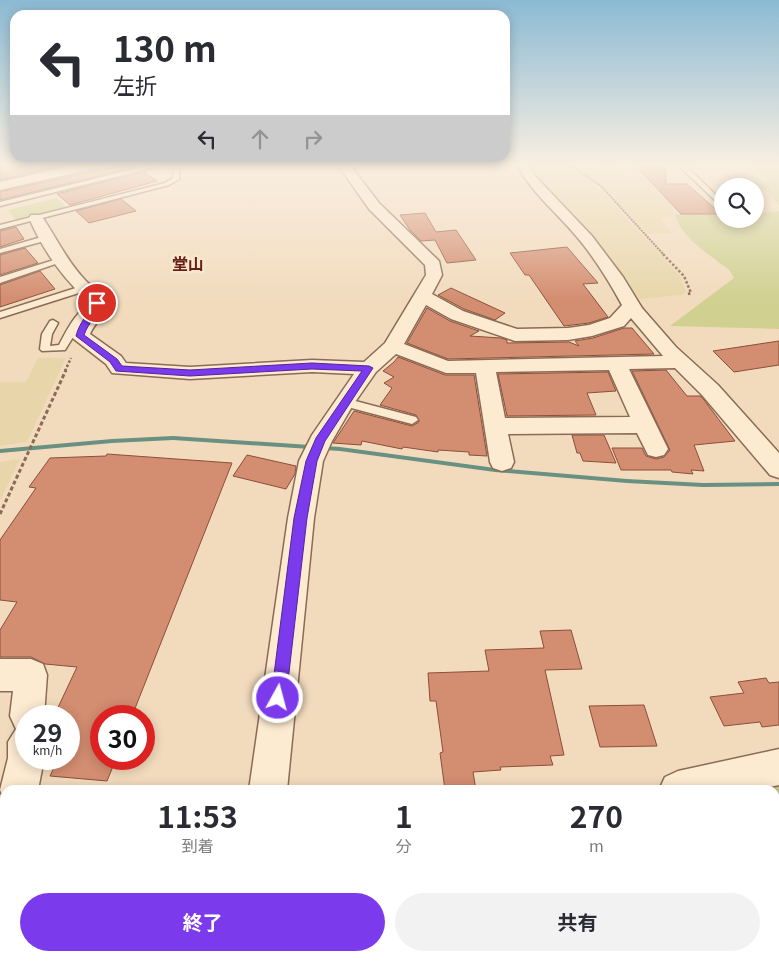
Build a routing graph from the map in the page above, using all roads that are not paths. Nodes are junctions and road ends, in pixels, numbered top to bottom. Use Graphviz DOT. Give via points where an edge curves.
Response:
graph roads {
  1 [pos="67,210"];
  2 [pos="377,210"];
  3 [pos="560,210"];
  4 [pos="36,218"];
  5 [pos="0,227"];
  6 [pos="45,238"];
  7 [pos="0,251"];
  8 [pos="60,261"];
  9 [pos="0,280"];
  10 [pos="82,289"];
  11 [pos="423,296"];
  12 [pos="97,303"];
  13 [pos="632,305"];
  14 [pos="0,315"];
  15 [pos="53,323"];
  16 [pos="393,346"];
  17 [pos="680,362"];
  18 [pos="616,363"];
  19 [pos="486,367"];
  20 [pos="369,368"];
  21 [pos="344,402"];
  22 [pos="412,420"];
  23 [pos="645,425"];
  24 [pos="497,426"];
  25 [pos="656,449"];
  26 [pos="502,462"];
  27 [pos="779,469"];
  28 [pos="0,675"];
  29 [pos="28,705"];
  30 [pos="779,767"];
  31 [pos="23,770"];
  32 [pos="20,785"];
  33 [pos="269,785"];
  34 [pos="697,785"];
  1 -- 4 [label="lane"];
  2 -- 11 [label="street" via="434,264 434,275"];
  3 -- 13 [label="street" via="587,239"];
  4 -- 5 [label="lane"];
  4 -- 6 [label="street"];
  6 -- 7 [label="lane"];
  6 -- 8 [label="street"];
  8 -- 9 [label="lane"];
  8 -- 10 [label="street"];
  10 -- 12 [label="street" via="95,297"];
  10 -- 14 [label="lane"];
  11 -- 13 [label="street" via="457,315 515,336 592,330 617,322"];
  11 -- 16 [label="street"];
  12 -- 15 [label="lane" via="87,309 62,348 46,349 47,334"];
  12 -- 20 [label="street" via="80,336 114,360 119,368 190,373 312,366"];
  13 -- 17 [label="street"];
  16 -- 19 [label="street" via="446,367"];
  16 -- 20 [label="street"];
  17 -- 18 [label="street"];
  17 -- 27 [label="street" via="710,390"];
  18 -- 19 [label="street"];
  18 -- 23 [label="street"];
  19 -- 24 [label="street"];
  20 -- 21 [label="street"];
  21 -- 22 [label="lane"];
  21 -- 33 [label="street" via="315,451 300,518"];
  23 -- 24 [label="street"];
  23 -- 25 [label="street"];
  24 -- 26 [label="street"];
  28 -- 29 [label="street" via="31,675"];
  30 -- 34 [label="street"];
  31 -- 32 [label="street"];
}
